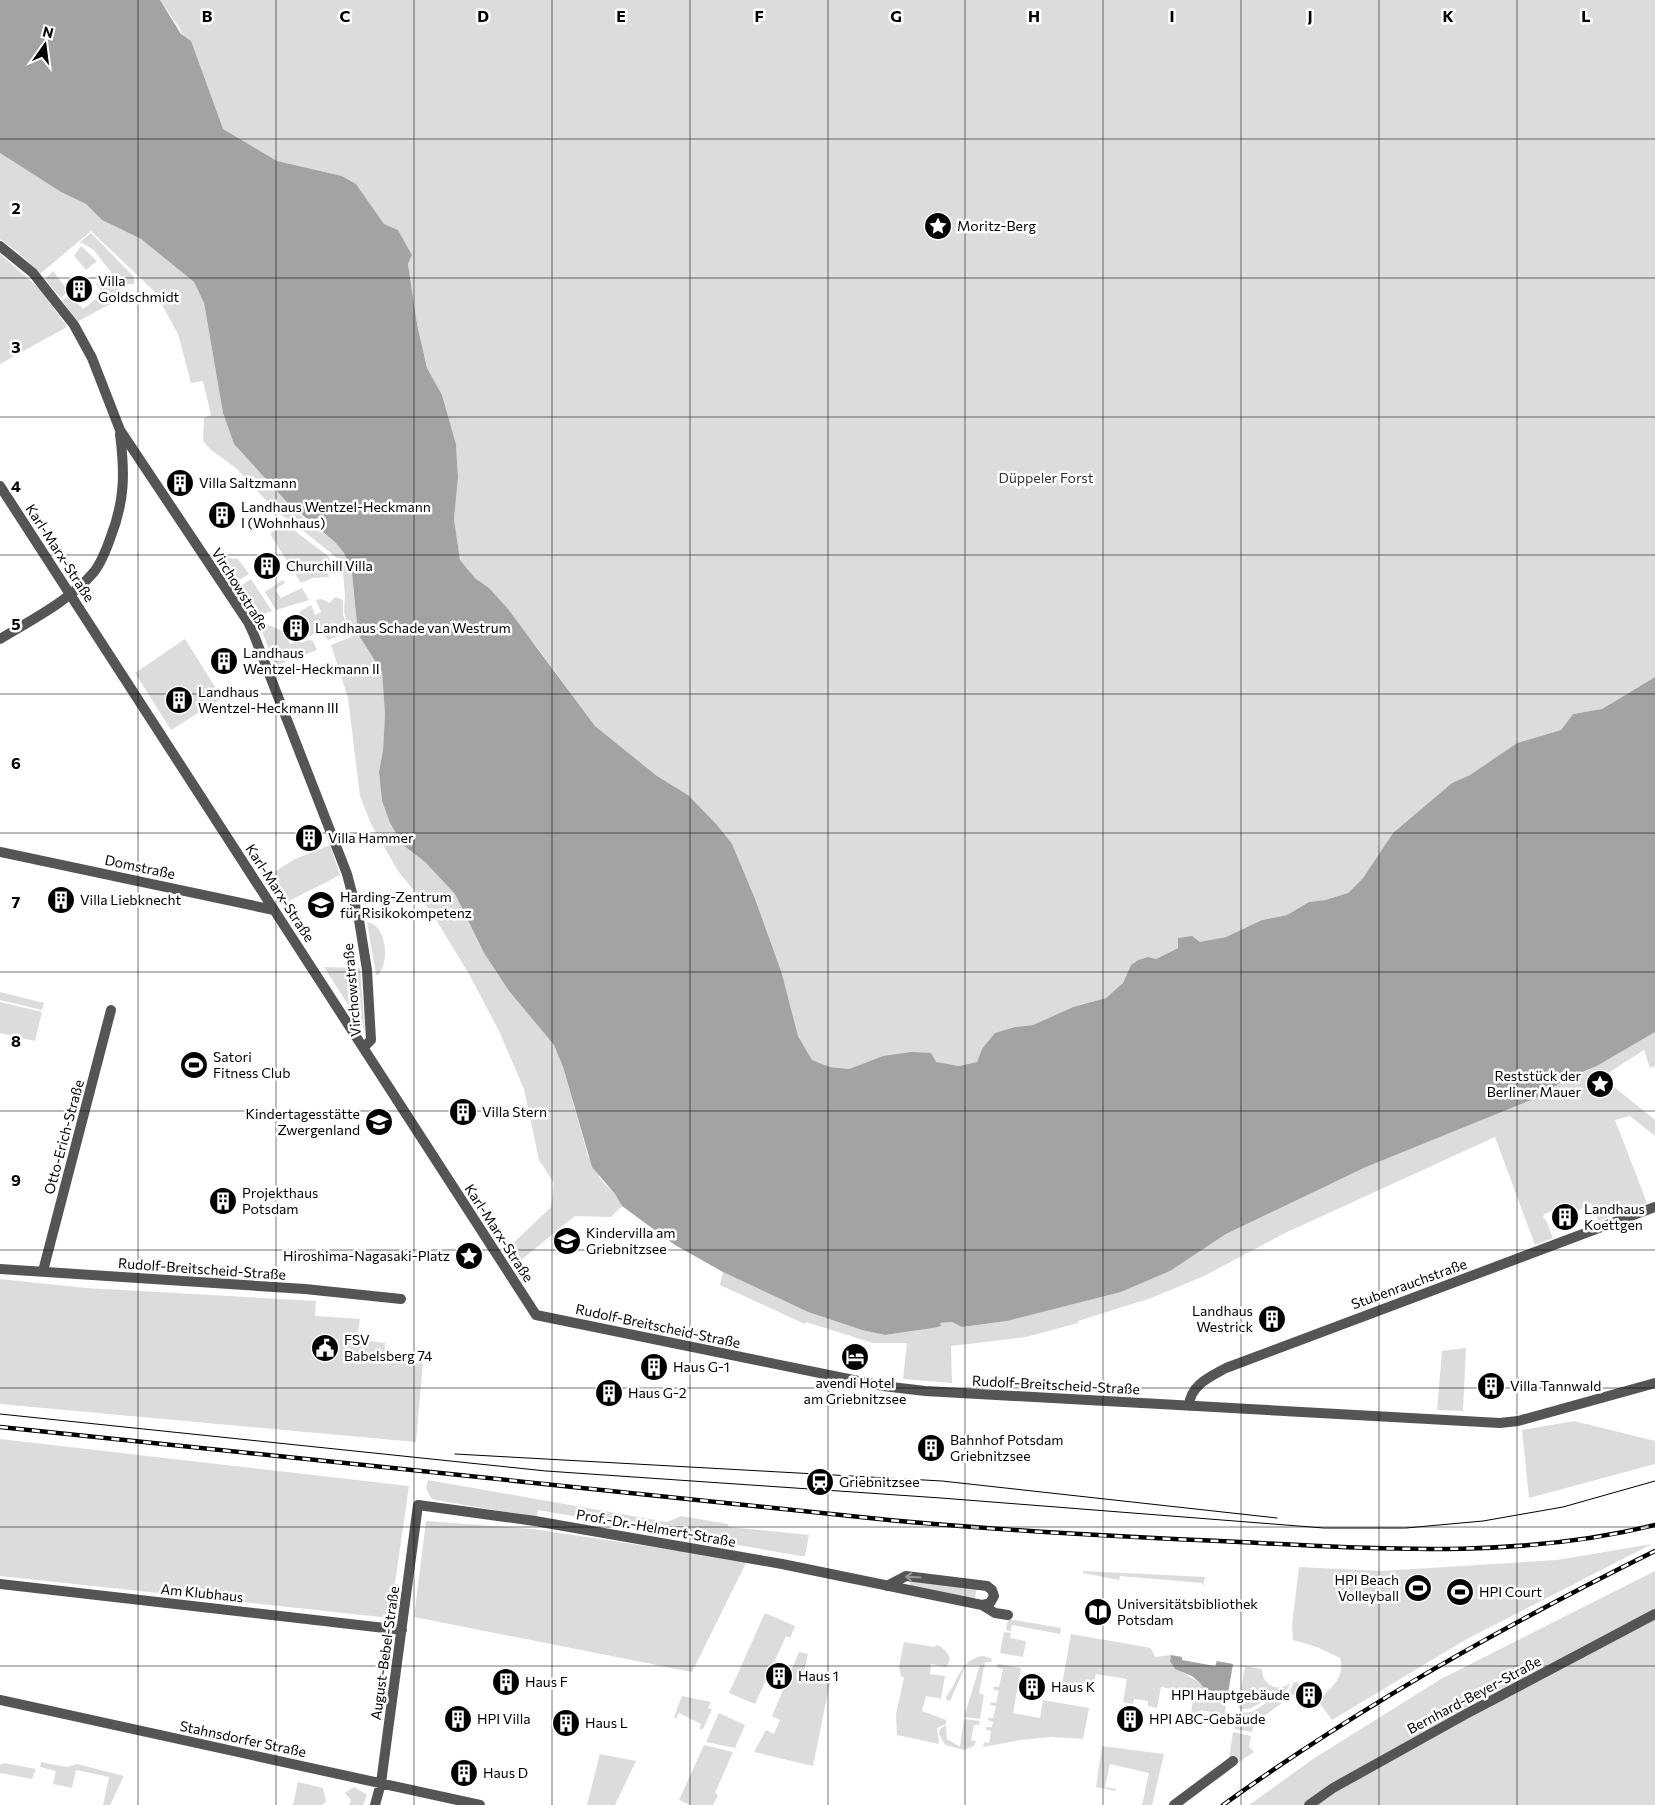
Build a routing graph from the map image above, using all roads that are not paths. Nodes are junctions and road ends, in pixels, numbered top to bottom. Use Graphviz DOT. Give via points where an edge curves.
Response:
graph roads {
  1 [pos="0,246"];
  2 [pos="120,430"];
  3 [pos="0,486"];
  4 [pos="70,594"];
  5 [pos="0,639"];
  6 [pos="0,852"];
  7 [pos="274,910"];
  8 [pos="112,1010"];
  9 [pos="364,1047"];
  10 [pos="1655,1207"];
  11 [pos="0,1269"];
  12 [pos="43,1271"];
  13 [pos="401,1299"];
  14 [pos="536,1315"];
  15 [pos="1655,1383"];
  16 [pos="1189,1406"];
  17 [pos="418,1505"];
  18 [pos="0,1584"];
  19 [pos="887,1586"];
  20 [pos="982,1605"];
  21 [pos="1655,1614"];
  22 [pos="1008,1616"];
  23 [pos="402,1630"];
  24 [pos="0,1700"];
  25 [pos="1233,1761"];
  26 [pos="381,1783"];
  27 [pos="376,1804"];
  28 [pos="480,1805"];
  29 [pos="1174,1805"];
  30 [pos="1309,1805"];
  1 -- 2 [label="street, Virchowstraße" via="33,273 74,325 92,358"];
  2 -- 4 [label="street" via="123,498 117,521 94,572"];
  2 -- 9 [label="street, Virchowstraße" via="254,635 340,855 356,908 368,981 371,1040"];
  3 -- 4 [label="street, Karl-Marx-Straße"];
  4 -- 5 [label="street"];
  4 -- 7 [label="street, Karl-Marx-Straße"];
  6 -- 7 [label="street, Domstraße"];
  7 -- 9 [label="street, Karl-Marx-Straße"];
  8 -- 12 [label="street, Otto-Erich-Straße"];
  9 -- 14 [label="street, Karl-Marx-Straße"];
  10 -- 16 [label="street, Stubenrauchstraße" via="1226,1368 1197,1386"];
  11 -- 12 [label="street, Rudolf-Breitscheid-Straße"];
  12 -- 13 [label="street, Rudolf-Breitscheid-Straße"];
  14 -- 16 [label="street, Rudolf-Breitscheid-Straße" via="899,1389"];
  15 -- 16 [label="street, Rudolf-Breitscheid-Straße" via="1580,1405 1500,1423"];
  17 -- 19 [label="street, Prof.-Dr.-Helmert-Straße" via="580,1528"];
  17 -- 23 [label="street, August-Bebel-Straße"];
  18 -- 23 [label="street, Am Klubhaus"];
  19 -- 20 [label="street, Prof.-Dr.-Helmert-Straße"];
  20 -- 19 [label="street, one-way" via="990,1603 993,1598 992,1590 984,1586 906,1576"];
  20 -- 22 [label="street, Prof.-Dr.-Helmert-Straße"];
  21 -- 30 [label="street, Bernhard-Beyer-Straße" via="1466,1714 1333,1788"];
  23 -- 26 [label="street, August-Bebel-Straße"];
  24 -- 26 [label="street, Stahnsdorfer Straße"];
  25 -- 29 [label="street"];
  26 -- 27 [label="street, August-Bebel-Straße"];
  26 -- 28 [label="street, Stahnsdorfer Straße"];
}
